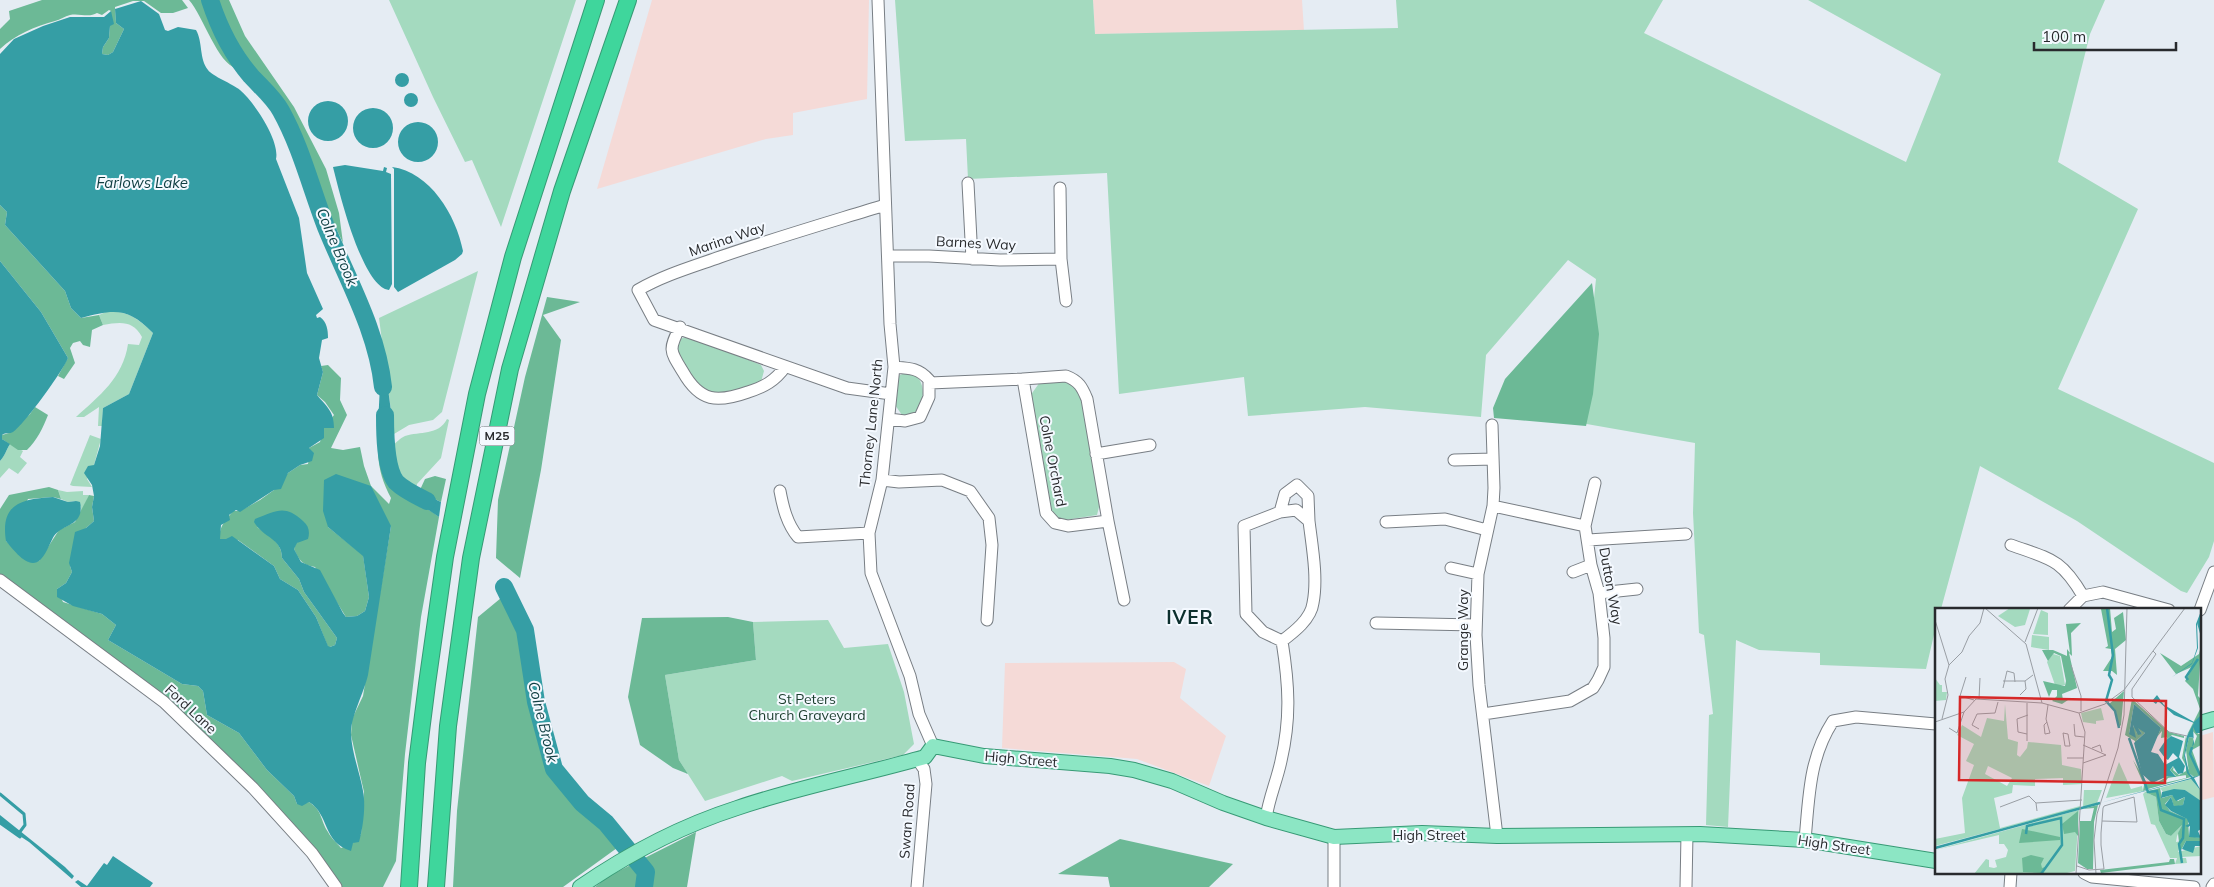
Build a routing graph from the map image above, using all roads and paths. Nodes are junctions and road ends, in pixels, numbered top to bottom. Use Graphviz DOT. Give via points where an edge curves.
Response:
graph roads {
  1 [pos="596,0"];
  2 [pos="628,0"];
  3 [pos="878,0"];
  4 [pos="968,183"];
  5 [pos="1060,188"];
  6 [pos="886,205"];
  7 [pos="889,256"];
  8 [pos="972,259"];
  9 [pos="1061,259"];
  10 [pos="1066,301"];
  11 [pos="680,327"];
  12 [pos="785,367"];
  13 [pos="894,367"];
  14 [pos="1023,380"];
  15 [pos="930,383"];
  16 [pos="891,394"];
  17 [pos="889,419"];
  18 [pos="1492,425"];
  19 [pos="1150,445"];
  20 [pos="1096,454"];
  21 [pos="1493,459"];
  22 [pos="1454,460"];
  23 [pos="882,480"];
  24 [pos="1595,483"];
  25 [pos="780,490"];
  26 [pos="1493,506"];
  27 [pos="1280,512"];
  28 [pos="1108,521"];
  29 [pos="1309,521"];
  30 [pos="1386,522"];
  31 [pos="1585,526"];
  32 [pos="1487,530"];
  33 [pos="869,533"];
  34 [pos="1686,534"];
  35 [pos="1588,540"];
  36 [pos="2011,545"];
  37 [pos="1592,565"];
  38 [pos="1451,568"];
  39 [pos="1573,572"];
  40 [pos="2214,572"];
  41 [pos="1478,574"];
  42 [pos="0,580"];
  43 [pos="1637,589"];
  44 [pos="1599,593"];
  45 [pos="2084,596"];
  46 [pos="1124,600"];
  47 [pos="2071,608"];
  48 [pos="2162,608"];
  49 [pos="2201,608"];
  50 [pos="987,620"];
  51 [pos="1376,623"];
  52 [pos="1476,625"];
  53 [pos="1282,641"];
  54 [pos="1483,714"];
  55 [pos="1935,724"];
  56 [pos="934,746"];
  57 [pos="917,759"];
  58 [pos="1266,818"];
  59 [pos="1687,834"];
  60 [pos="1497,836"];
  61 [pos="1334,837"];
  62 [pos="1805,840"];
  63 [pos="1935,862"];
  64 [pos="2010,874"];
  65 [pos="2086,874"];
  66 [pos="336,887"];
  67 [pos="409,887"];
  68 [pos="436,887"];
  69 [pos="580,887"];
  70 [pos="917,887"];
  71 [pos="1334,887"];
  72 [pos="1686,887"];
  73 [pos="2010,887"];
  74 [pos="2194,887"];
  1 -- 67 [label="highway, M25" via="512,257 478,394 445,557 427,684 417,762"];
  2 -- 68 [label="highway, M25" via="562,191 510,369 470,568 448,726"];
  3 -- 6 [label="street, Thorney Lane North"];
  4 -- 8 [label="street"];
  5 -- 9 [label="street"];
  6 -- 7 [label="street, Thorney Lane North"];
  6 -- 11 [label="street, Marina Way" via="760,243 654,281 638,290 654,320"];
  7 -- 8 [label="street, Barnes Way"];
  7 -- 13 [label="street, Thorney Lane North"];
  8 -- 9 [label="street, Barnes Way"];
  9 -- 10 [label="street"];
  11 -- 12 [label="street"];
  11 -- 12 [label="street" via="671,345 672,354 689,384 707,397 732,398 756,390 774,381"];
  12 -- 16 [label="street" via="847,388"];
  13 -- 15 [label="street" via="913,368 924,373"];
  13 -- 16 [label="street, Thorney Lane North"];
  14 -- 15 [label="street"];
  14 -- 20 [label="street" via="1066,376 1076,380 1087,399"];
  14 -- 28 [label="street, Colne Orchard" via="1046,513 1055,523 1068,526"];
  15 -- 17 [label="street" via="929,397 920,417 905,421"];
  16 -- 17 [label="street, Thorney Lane North"];
  17 -- 23 [label="street, Thorney Lane North"];
  18 -- 21 [label="street, Grange Way"];
  19 -- 20 [label="street"];
  20 -- 28 [label="street"];
  21 -- 22 [label="street"];
  21 -- 26 [label="street, Grange Way"];
  23 -- 33 [label="street, Thorney Lane North"];
  23 -- 50 [label="street" via="942,480 970,491 989,518 992,545"];
  24 -- 31 [label="street"];
  25 -- 33 [label="street" via="782,504 798,537"];
  26 -- 31 [label="street"];
  26 -- 32 [label="street, Grange Way"];
  27 -- 29 [label="street" via="1296,510"];
  27 -- 29 [label="street" via="1285,494 1297,485 1308,496"];
  27 -- 53 [label="street" via="1244,526 1244,545 1246,614 1263,632"];
  28 -- 46 [label="street"];
  29 -- 53 [label="street" via="1314,559 1313,605 1299,628"];
  30 -- 32 [label="street" via="1445,519"];
  31 -- 35 [label="street, Dutton Way"];
  32 -- 41 [label="street, Grange Way"];
  33 -- 56 [label="street, Thorney Lane North" via="871,573 910,676 918,714"];
  34 -- 35 [label="street"];
  35 -- 37 [label="street, Dutton Way"];
  36 -- 45 [label="street" via="2054,560 2071,574"];
  37 -- 39 [label="street"];
  37 -- 44 [label="street, Dutton Way"];
  38 -- 41 [label="street"];
  40 -- 49 [label="street"];
  41 -- 52 [label="street, Grange Way"];
  42 -- 66 [label="street, Ford Lane" via="164,702 253,788 312,853"];
  43 -- 44 [label="street"];
  44 -- 54 [label="street, Dutton Way" via="1604,667 1593,688 1570,702"];
  45 -- 47 [label="street"];
  45 -- 48 [label="street" via="2103,592"];
  51 -- 52 [label="street"];
  52 -- 54 [label="street, Grange Way"];
  53 -- 58 [label="street" via="1290,709"];
  54 -- 60 [label="street, Grange Way"];
  55 -- 62 [label="street" via="1856,717 1833,721 1813,764"];
  56 -- 57 [label="main road" via="925,757"];
  56 -- 58 [label="main road, High Street" via="984,756 1134,770 1172,780"];
  57 -- 69 [label="main road" via="745,805 654,842"];
  57 -- 70 [label="street, Swan Road" via="924,769 926,784"];
  58 -- 61 [label="main road, High Street"];
  59 -- 60 [label="main road, High Street"];
  59 -- 62 [label="main road, High Street"];
  59 -- 72 [label="street"];
  60 -- 61 [label="main road, High Street"];
  61 -- 71 [label="street"];
  62 -- 63 [label="main road, High Street"];
  64 -- 73 [label="street"];
  65 -- 74 [label="street"];
}
